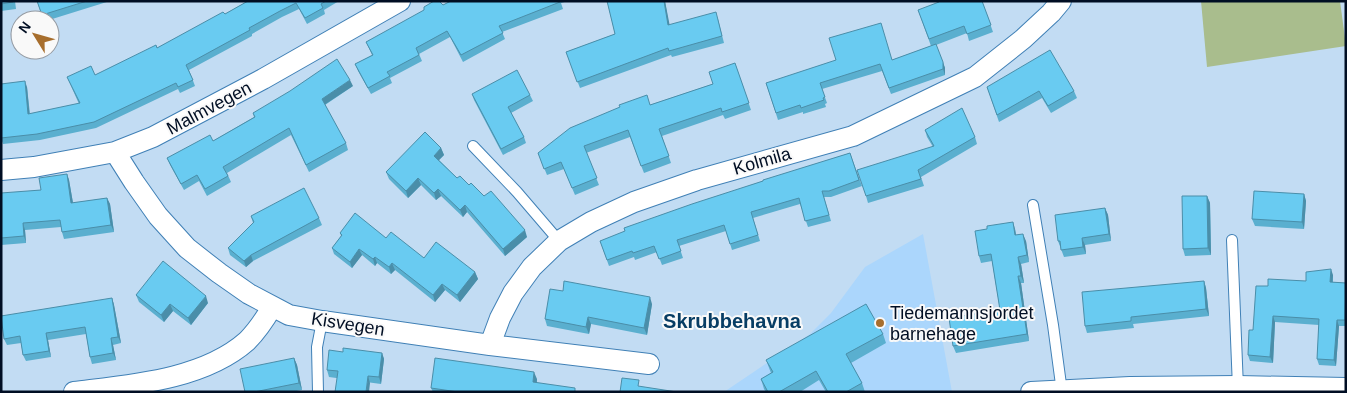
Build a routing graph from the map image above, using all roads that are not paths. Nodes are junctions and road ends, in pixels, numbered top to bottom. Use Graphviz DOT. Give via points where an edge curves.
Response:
graph roads {
  1 [pos="400,1"];
  2 [pos="1061,1"];
  3 [pos="473,146"];
  4 [pos="115,152"];
  5 [pos="1,170"];
  6 [pos="1033,205"];
  7 [pos="1232,240"];
  8 [pos="559,241"];
  9 [pos="272,307"];
  10 [pos="322,321"];
  11 [pos="490,345"];
  12 [pos="649,364"];
  13 [pos="129,388"];
  14 [pos="1346,388"];
  15 [pos="1238,389"];
  16 [pos="1062,391"];
  17 [pos="74,392"];
  18 [pos="318,392"];
  19 [pos="1031,392"];
  1 -- 4 [label="street, Malmvegen" via="196,115"];
  2 -- 8 [label="street, Kolmila" via="1023,38 975,77 853,136 697,180 634,202"];
  3 -- 8 [label="lane"];
  4 -- 5 [label="street, Malmvegen"];
  4 -- 9 [label="street, Kisvegen" via="158,216 187,248 226,279"];
  6 -- 16 [label="lane"];
  7 -- 15 [label="lane"];
  8 -- 11 [label="street, Kolmila" via="532,267 513,293"];
  9 -- 10 [label="street, Kisvegen" via="289,315"];
  9 -- 13 [label="street" via="247,340 226,356 197,370"];
  10 -- 11 [label="street, Kisvegen"];
  10 -- 18 [label="lane" via="317,348"];
  11 -- 12 [label="street, Kisvegen"];
  13 -- 17 [label="street"];
  14 -- 15 [label="street"];
  15 -- 16 [label="street" via="1130,387"];
  16 -- 19 [label="street"];
}
